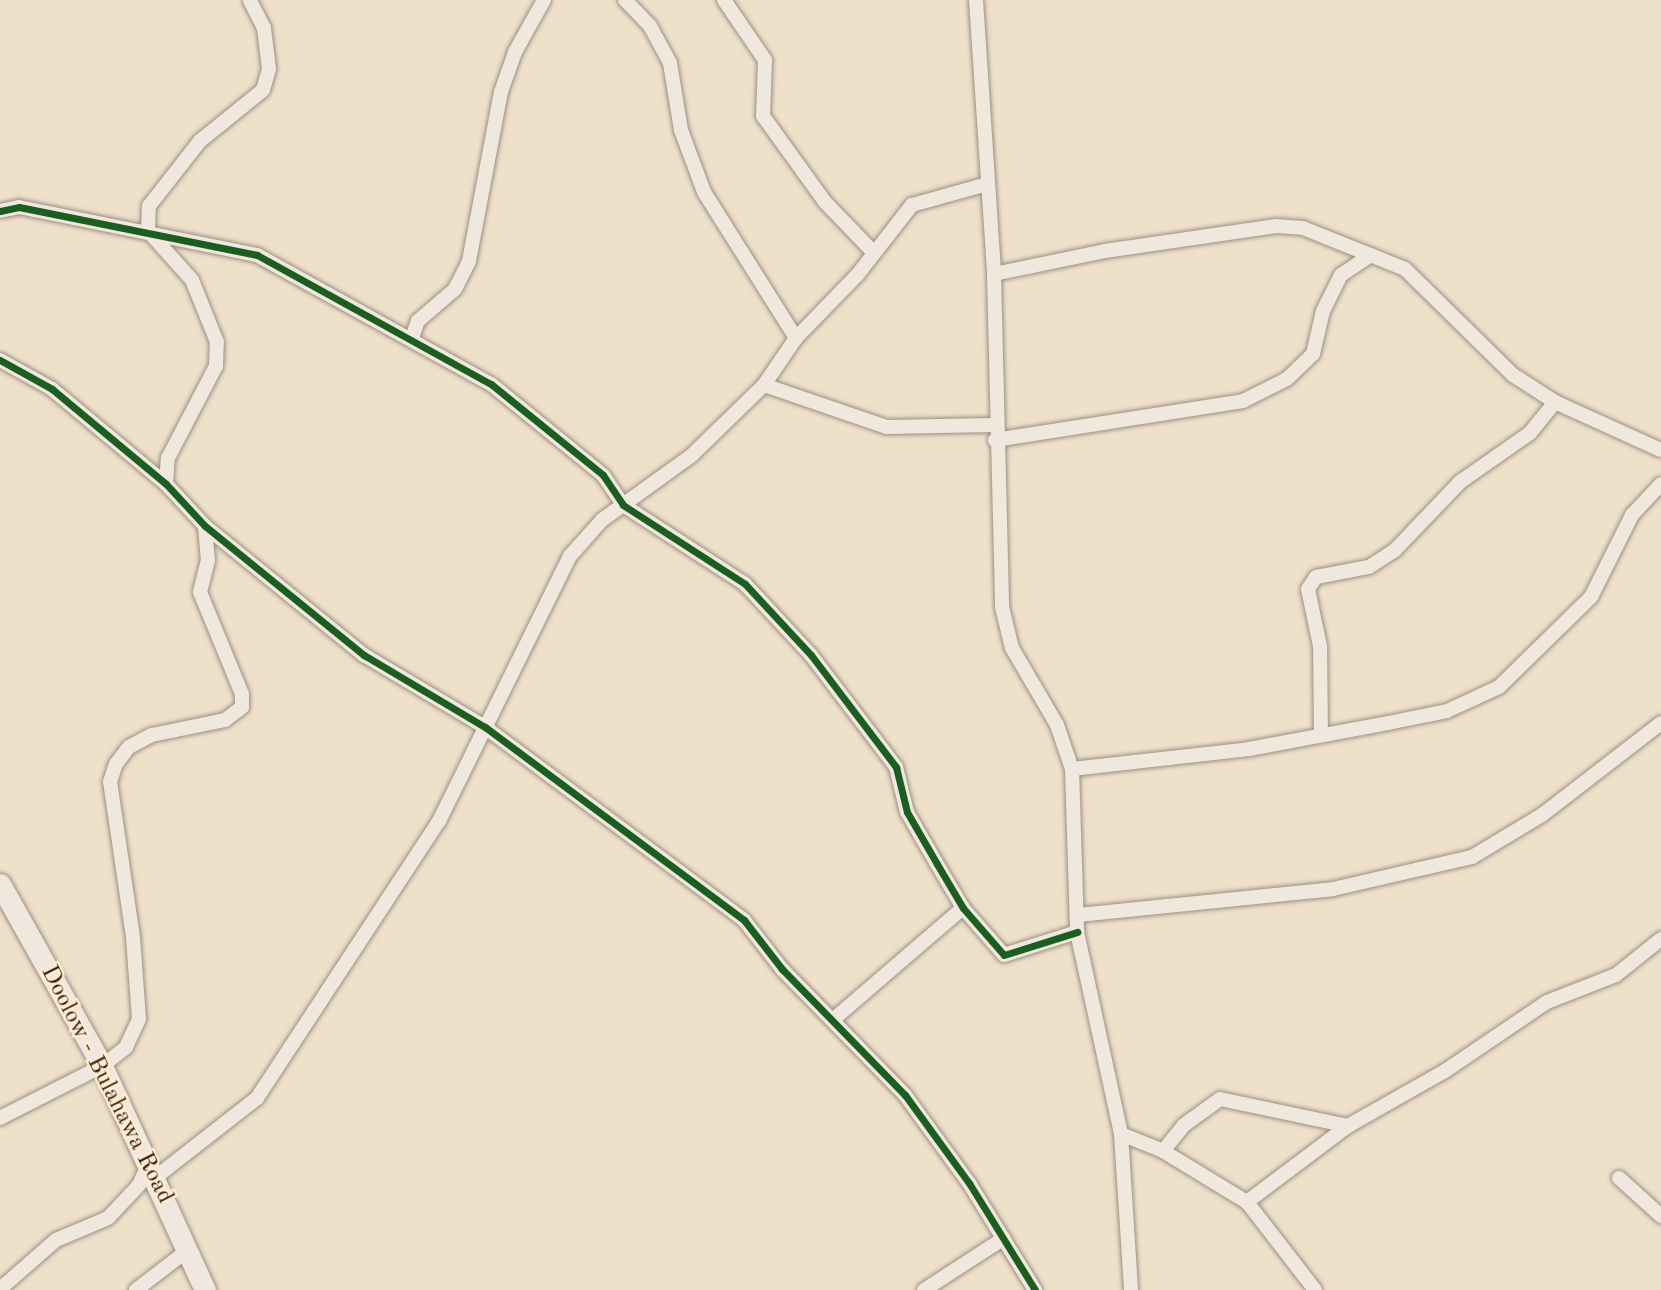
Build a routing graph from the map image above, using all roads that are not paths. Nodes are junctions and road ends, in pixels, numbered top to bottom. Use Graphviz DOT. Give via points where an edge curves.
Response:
graph roads {
  1 [pos="250,0"];
  2 [pos="544,0"];
  3 [pos="625,0"];
  4 [pos="724,0"];
  5 [pos="976,0"];
  6 [pos="984,185"];
  7 [pos="0,211"];
  8 [pos="148,231"];
  9 [pos="874,253"];
  10 [pos="1371,255"];
  11 [pos="995,274"];
  12 [pos="412,338"];
  13 [pos="796,338"];
  14 [pos="0,360"];
  15 [pos="764,385"];
  16 [pos="1555,402"];
  17 [pos="994,432"];
  18 [pos="1661,450"];
  19 [pos="166,484"];
  20 [pos="1661,484"];
  21 [pos="623,505"];
  22 [pos="205,526"];
  23 [pos="1661,723"];
  24 [pos="485,727"];
  25 [pos="1321,735"];
  26 [pos="1072,769"];
  27 [pos="0,884"];
  28 [pos="963,908"];
  29 [pos="1078,915"];
  30 [pos="1077,932"];
  31 [pos="1661,939"];
  32 [pos="835,1018"];
  33 [pos="102,1066"];
  34 [pos="0,1118"];
  35 [pos="1348,1126"];
  36 [pos="1121,1134"];
  37 [pos="1163,1151"];
  38 [pos="152,1170"];
  39 [pos="1619,1178"];
  40 [pos="1247,1202"];
  41 [pos="1661,1216"];
  42 [pos="1004,1238"];
  43 [pos="188,1251"];
  44 [pos="0,1289"];
  45 [pos="136,1290"];
  46 [pos="205,1290"];
  47 [pos="924,1290"];
  48 [pos="1035,1290"];
  49 [pos="1131,1290"];
  50 [pos="1315,1290"];
  1 -- 8 [label="street" via="264,28 269,69 263,90 200,141 161,186 149,206"];
  2 -- 12 [label="street" via="515,52 501,92 469,261 455,289 418,321"];
  3 -- 13 [label="street" via="650,26 670,64 681,130 704,192"];
  4 -- 9 [label="street" via="765,60 763,116 825,202"];
  5 -- 6 [label="street"];
  6 -- 9 [label="street" via="912,205"];
  6 -- 11 [label="street"];
  7 -- 8 [label="street" via="19,207"];
  8 -- 12 [label="street" via="257,255"];
  8 -- 19 [label="street" via="192,280 217,342 216,366 168,458"];
  9 -- 13 [label="street"];
  10 -- 11 [label="street" via="1303,228 1276,226 1105,251"];
  10 -- 16 [label="street" via="1405,268 1513,375"];
  10 -- 17 [label="street" via="1341,275 1323,311 1313,354 1287,379 1243,401"];
  11 -- 17 [label="street"];
  12 -- 21 [label="street" via="491,384 603,475"];
  13 -- 15 [label="street"];
  14 -- 19 [label="street" via="52,390"];
  15 -- 17 [label="street" via="887,427"];
  15 -- 21 [label="street" via="692,455"];
  16 -- 18 [label="street"];
  16 -- 25 [label="street" via="1530,433 1480,465 1395,550 1369,568 1316,577 1308,589 1320,646"];
  17 -- 26 [label="street" via="1002,607 1012,648 1057,725"];
  19 -- 22 [label="street"];
  20 -- 25 [label="street" via="1632,515 1591,597 1500,687 1447,711"];
  21 -- 24 [label="street" via="570,556"];
  21 -- 28 [label="street" via="745,584 811,655 896,767 907,812"];
  22 -- 24 [label="street" via="364,655"];
  22 -- 33 [label="street" via="208,561 200,592 242,694 242,707 225,720 152,735 129,747 116,764 110,782 133,937 139,1019 126,1047"];
  23 -- 29 [label="street" via="1542,815 1472,857 1333,889"];
  24 -- 32 [label="street" via="744,920 782,969"];
  24 -- 38 [label="street" via="439,821 257,1098"];
  25 -- 26 [label="street" via="1177,759"];
  26 -- 29 [label="street"];
  27 -- 33 [label="main road, Doolow - Bulahawa Road"];
  28 -- 30 [label="street" via="1004,956"];
  28 -- 32 [label="street"];
  29 -- 30 [label="street"];
  30 -- 36 [label="street"];
  31 -- 35 [label="street" via="1616,975 1547,1002 1445,1071"];
  32 -- 42 [label="street" via="905,1095"];
  33 -- 34 [label="street"];
  33 -- 38 [label="main road, Doolow - Bulahawa Road"];
  35 -- 37 [label="street" via="1220,1099 1184,1125"];
  35 -- 40 [label="street"];
  36 -- 37 [label="street"];
  36 -- 49 [label="street"];
  37 -- 40 [label="street"];
  38 -- 43 [label="main road, Doolow - Bulahawa Road"];
  38 -- 44 [label="street" via="108,1218 56,1240"];
  39 -- 41 [label="street"];
  40 -- 50 [label="street"];
  42 -- 47 [label="street"];
  42 -- 48 [label="street"];
  43 -- 45 [label="street"];
  43 -- 46 [label="main road, Doolow - Bulahawa Road"];
}
